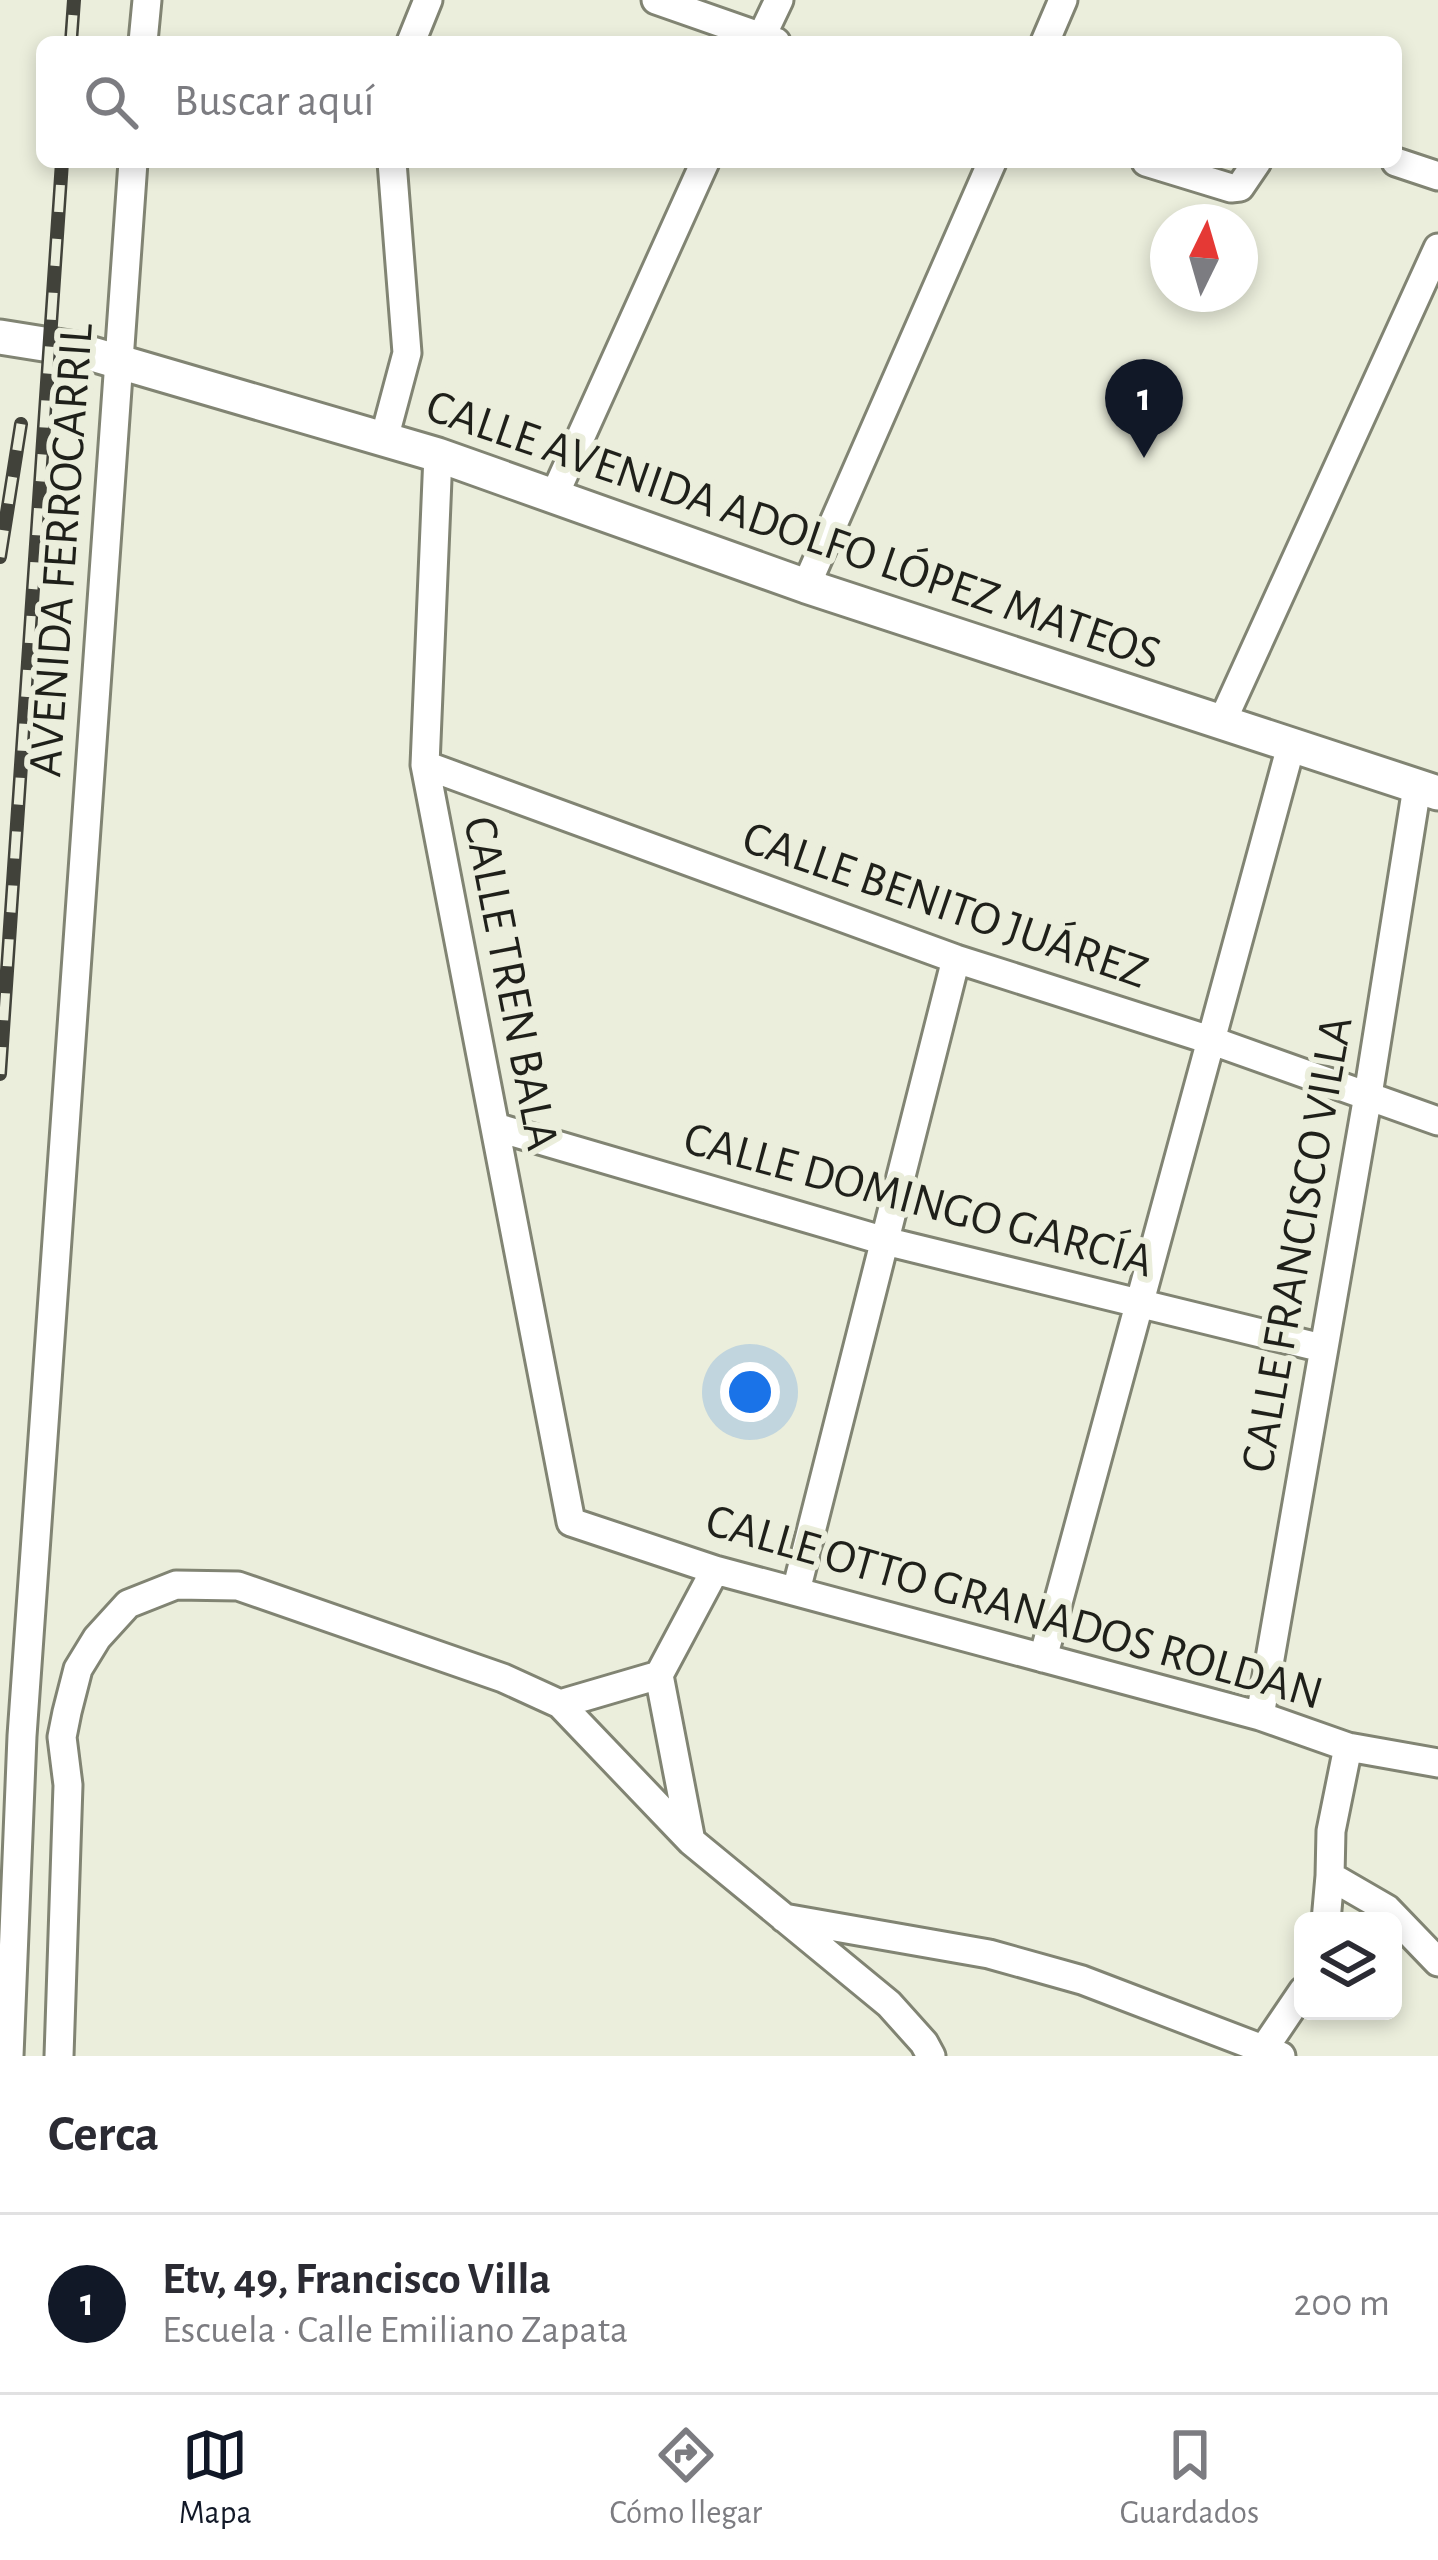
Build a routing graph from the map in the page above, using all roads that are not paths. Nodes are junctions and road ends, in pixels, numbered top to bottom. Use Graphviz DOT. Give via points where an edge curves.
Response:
graph roads {
  1 [pos="147,0"];
  2 [pos="428,0"];
  3 [pos="656,0"];
  4 [pos="779,0"];
  5 [pos="1063,0"];
  6 [pos="144,36"];
  7 [pos="413,36"];
  8 [pos="754,36"];
  9 [pos="766,36"];
  10 [pos="1048,36"];
  11 [pos="1402,163"];
  12 [pos="132,168"];
  13 [pos="392,168"];
  14 [pos="702,168"];
  15 [pos="989,168"];
  16 [pos="1166,168"];
  17 [pos="1253,168"];
  18 [pos="1438,176"];
  19 [pos="1438,248"];
  20 [pos="0,338"];
  21 [pos="116,362"];
  22 [pos="384,440"];
  23 [pos="438,455"];
  24 [pos="554,496"];
  25 [pos="806,586"];
  26 [pos="1221,724"];
  27 [pos="1291,746"];
  28 [pos="425,765"];
  29 [pos="1427,790"];
  30 [pos="956,958"];
  31 [pos="1214,1041"];
  32 [pos="1368,1095"];
  33 [pos="1438,1121"];
  34 [pos="495,1127"];
  35 [pos="885,1241"];
  36 [pos="1139,1304"];
  37 [pos="1322,1348"];
  38 [pos="571,1522"];
  39 [pos="716,1570"];
  40 [pos="796,1591"];
  41 [pos="1042,1658"];
  42 [pos="659,1675"];
  43 [pos="560,1704"];
  44 [pos="1260,1716"];
  45 [pos="22,1736"];
  46 [pos="62,1737"];
  47 [pos="1348,1747"];
  48 [pos="1438,1763"];
  49 [pos="691,1841"];
  50 [pos="1330,1876"];
  51 [pos="1327,1912"];
  52 [pos="780,1917"];
  53 [pos="1438,1962"];
  54 [pos="1294,2007"];
  55 [pos="1268,2054"];
  56 [pos="9,2056"];
  57 [pos="59,2056"];
  58 [pos="931,2056"];
  1 -- 6 [label="street"];
  2 -- 7 [label="street"];
  3 -- 8 [label="street"];
  4 -- 9 [label="street"];
  5 -- 10 [label="street"];
  11 -- 18 [label="street"];
  12 -- 21 [label="street, AVENIDA FERROCARRIL"];
  13 -- 22 [label="street" via="407,353"];
  14 -- 24 [label="street"];
  15 -- 25 [label="street"];
  16 -- 17 [label="street" via="1231,188"];
  19 -- 26 [label="street"];
  20 -- 21 [label="street, CALLE AVENIDA ADOLFO LÓPEZ MATEOS"];
  21 -- 22 [label="street, CALLE AVENIDA ADOLFO LÓPEZ MATEOS"];
  21 -- 45 [label="street, AVENIDA FERROCARRIL"];
  22 -- 23 [label="street, CALLE AVENIDA ADOLFO LÓPEZ MATEOS"];
  23 -- 24 [label="street, CALLE AVENIDA ADOLFO LÓPEZ MATEOS"];
  23 -- 28 [label="street, CALLE TREN BALA"];
  24 -- 25 [label="street, CALLE AVENIDA ADOLFO LÓPEZ MATEOS"];
  25 -- 26 [label="street, CALLE AVENIDA ADOLFO LÓPEZ MATEOS"];
  26 -- 27 [label="street, CALLE AVENIDA ADOLFO LÓPEZ MATEOS"];
  27 -- 29 [label="street, CALLE AVENIDA ADOLFO LÓPEZ MATEOS"];
  27 -- 31 [label="street"];
  28 -- 30 [label="street, CALLE BENITO JUÁREZ"];
  28 -- 34 [label="street, CALLE TREN BALA"];
  29 -- 32 [label="street, CALLE FRANCISCO VILLA"];
  30 -- 31 [label="street, CALLE BENITO JUÁREZ"];
  30 -- 35 [label="street"];
  31 -- 32 [label="street, CALLE BENITO JUÁREZ"];
  31 -- 36 [label="street"];
  32 -- 33 [label="street, CALLE BENITO JUÁREZ"];
  32 -- 37 [label="street, CALLE FRANCISCO VILLA"];
  34 -- 35 [label="street, CALLE DOMINGO GARCÍA"];
  34 -- 38 [label="street, CALLE TREN BALA"];
  35 -- 36 [label="street, CALLE DOMINGO GARCÍA"];
  35 -- 40 [label="street"];
  36 -- 37 [label="street, CALLE DOMINGO GARCÍA"];
  36 -- 41 [label="street"];
  37 -- 44 [label="street, CALLE FRANCISCO VILLA"];
  38 -- 39 [label="street, CALLE OTTO GRANADOS ROLDAN"];
  39 -- 40 [label="street, CALLE OTTO GRANADOS ROLDAN"];
  39 -- 42 [label="street"];
  40 -- 41 [label="street, CALLE OTTO GRANADOS ROLDAN"];
  41 -- 44 [label="street, CALLE OTTO GRANADOS ROLDAN"];
  42 -- 43 [label="street"];
  42 -- 49 [label="street"];
  43 -- 46 [label="street" via="238,1586 176,1585 128,1604 97,1638 79,1669"];
  43 -- 49 [label="street"];
  44 -- 47 [label="street, CALLE OTTO GRANADOS ROLDAN"];
  45 -- 46 [label="street"];
  45 -- 56 [label="street, AVENIDA FERROCARRIL"];
  46 -- 57 [label="street" via="68,1785"];
  47 -- 48 [label="street, CALLE OTTO GRANADOS ROLDAN"];
  47 -- 50 [label="street"];
  49 -- 52 [label="street"];
  50 -- 51 [label="street"];
  50 -- 53 [label="street" via="1387,1909"];
  52 -- 55 [label="street" via="989,1954 1082,1980"];
  52 -- 58 [label="street" via="889,2004"];
  54 -- 55 [label="street"];
}
